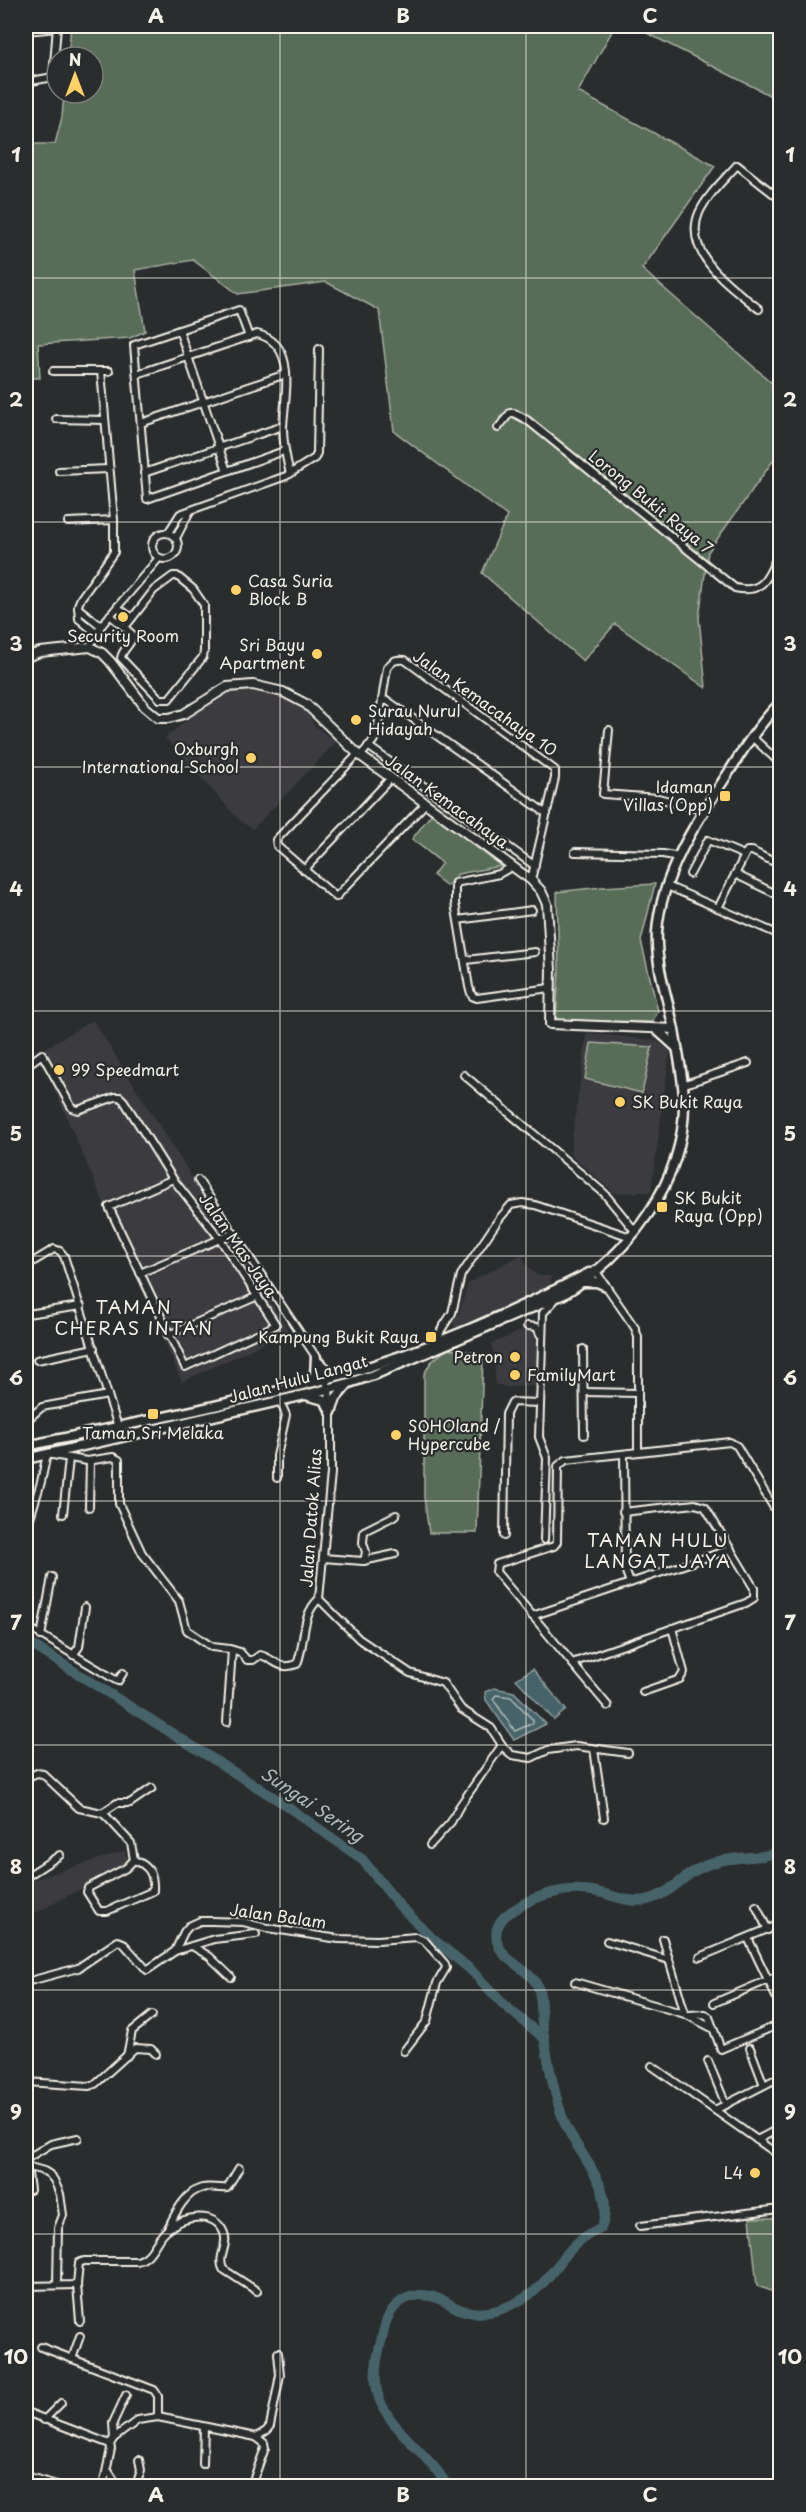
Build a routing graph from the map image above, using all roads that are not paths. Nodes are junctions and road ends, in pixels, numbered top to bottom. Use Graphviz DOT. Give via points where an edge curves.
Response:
graph roads {
  1 [pos="57,27"];
  2 [pos="26,31"];
  3 [pos="26,82"];
  4 [pos="780,199"];
  5 [pos="759,309"];
  6 [pos="179,330"];
  7 [pos="249,337"];
  8 [pos="319,349"];
  9 [pos="188,357"];
  10 [pos="52,371"];
  11 [pos="137,374"];
  12 [pos="286,374"];
  13 [pos="203,402"];
  14 [pos="56,419"];
  15 [pos="105,420"];
  16 [pos="141,423"];
  17 [pos="283,426"];
  18 [pos="498,428"];
  19 [pos="218,448"];
  20 [pos="284,451"];
  21 [pos="109,469"];
  22 [pos="59,471"];
  23 [pos="227,471"];
  24 [pos="144,473"];
  25 [pos="290,474"];
  26 [pos="190,510"];
  27 [pos="114,520"];
  28 [pos="68,522"];
  29 [pos="168,533"];
  30 [pos="176,538"];
  31 [pos="780,550"];
  32 [pos="159,558"];
  33 [pos="117,607"];
  34 [pos="78,608"];
  35 [pos="110,615"];
  36 [pos="132,618"];
  37 [pos="102,626"];
  38 [pos="126,626"];
  39 [pos="96,633"];
  40 [pos="90,647"];
  41 [pos="26,657"];
  42 [pos="381,700"];
  43 [pos="780,703"];
  44 [pos="609,730"];
  45 [pos="752,737"];
  46 [pos="368,746"];
  47 [pos="360,754"];
  48 [pos="780,763"];
  49 [pos="392,778"];
  50 [pos="426,803"];
  51 [pos="704,810"];
  52 [pos="547,814"];
  53 [pos="576,852"];
  54 [pos="744,855"];
  55 [pos="679,857"];
  56 [pos="780,865"];
  57 [pos="513,866"];
  58 [pos="535,866"];
  59 [pos="304,870"];
  60 [pos="690,874"];
  61 [pos="735,874"];
  62 [pos="531,880"];
  63 [pos="667,886"];
  64 [pos="780,896"];
  65 [pos="718,908"];
  66 [pos="532,910"];
  67 [pos="458,920"];
  68 [pos="780,935"];
  69 [pos="536,952"];
  70 [pos="466,960"];
  71 [pos="550,988"];
  72 [pos="656,1029"];
  73 [pos="674,1029"];
  74 [pos="676,1048"];
  75 [pos="748,1063"];
  76 [pos="26,1066"];
  77 [pos="464,1075"];
  78 [pos="682,1085"];
  79 [pos="173,1179"];
  80 [pos="198,1180"];
  81 [pos="234,1233"];
  82 [pos="633,1234"];
  83 [pos="220,1239"];
  84 [pos="26,1266"];
  85 [pos="595,1270"];
  86 [pos="140,1273"];
  87 [pos="583,1282"];
  88 [pos="604,1285"];
  89 [pos="564,1294"];
  90 [pos="258,1296"];
  91 [pos="81,1306"];
  92 [pos="27,1314"];
  93 [pos="527,1326"];
  94 [pos="168,1335"];
  95 [pos="541,1340"];
  96 [pos="438,1341"];
  97 [pos="94,1348"];
  98 [pos="583,1348"];
  99 [pos="37,1360"];
  100 [pos="317,1360"];
  101 [pos="343,1374"];
  102 [pos="325,1379"];
  103 [pos="349,1383"];
  104 [pos="304,1384"];
  105 [pos="329,1389"];
  106 [pos="584,1392"];
  107 [pos="638,1393"];
  108 [pos="108,1395"];
  109 [pos="305,1395"];
  110 [pos="280,1401"];
  111 [pos="540,1403"];
  112 [pos="331,1412"];
  113 [pos="26,1421"];
  114 [pos="118,1427"];
  115 [pos="584,1436"];
  116 [pos="90,1444"];
  117 [pos="26,1446"];
  118 [pos="638,1452"];
  119 [pos="47,1454"];
  120 [pos="624,1454"];
  121 [pos="26,1459"];
  122 [pos="69,1459"];
  123 [pos="91,1460"];
  124 [pos="277,1478"];
  125 [pos="89,1507"];
  126 [pos="624,1512"];
  127 [pos="63,1514"];
  128 [pos="396,1515"];
  129 [pos="780,1518"];
  130 [pos="26,1531"];
  131 [pos="504,1536"];
  132 [pos="544,1540"];
  133 [pos="731,1549"];
  134 [pos="395,1554"];
  135 [pos="323,1558"];
  136 [pos="363,1561"];
  137 [pos="52,1577"];
  138 [pos="630,1583"];
  139 [pos="319,1599"];
  140 [pos="85,1606"];
  141 [pos="532,1616"];
  142 [pos="26,1626"];
  143 [pos="672,1628"];
  144 [pos="41,1636"];
  145 [pos="232,1650"];
  146 [pos="73,1655"];
  147 [pos="572,1663"];
  148 [pos="123,1673"];
  149 [pos="643,1692"];
  150 [pos="608,1706"];
  151 [pos="227,1722"];
  152 [pos="502,1745"];
  153 [pos="594,1749"];
  154 [pos="628,1753"];
  155 [pos="26,1778"];
  156 [pos="152,1788"];
  157 [pos="102,1813"];
  158 [pos="604,1818"];
  159 [pos="430,1845"];
  160 [pos="60,1855"];
  161 [pos="134,1860"];
  162 [pos="26,1877"];
  163 [pos="756,1905"];
  164 [pos="780,1924"];
  165 [pos="768,1930"];
  166 [pos="256,1934"];
  167 [pos="748,1938"];
  168 [pos="663,1939"];
  169 [pos="607,1941"];
  170 [pos="192,1946"];
  171 [pos="175,1951"];
  172 [pos="700,1957"];
  173 [pos="669,1960"];
  174 [pos="780,1975"];
  175 [pos="231,1977"];
  176 [pos="768,1981"];
  177 [pos="26,1982"];
  178 [pos="575,1982"];
  179 [pos="714,2003"];
  180 [pos="780,2005"];
  181 [pos="152,2015"];
  182 [pos="687,2015"];
  183 [pos="780,2024"];
  184 [pos="750,2048"];
  185 [pos="404,2051"];
  186 [pos="156,2054"];
  187 [pos="127,2056"];
  188 [pos="708,2061"];
  189 [pos="652,2066"];
  190 [pos="780,2077"];
  191 [pos="26,2082"];
  192 [pos="764,2085"];
  193 [pos="726,2104"];
  194 [pos="715,2110"];
  195 [pos="780,2128"];
  196 [pos="772,2132"];
  197 [pos="78,2138"];
  198 [pos="757,2139"];
  199 [pos="780,2139"];
  200 [pos="780,2156"];
  201 [pos="26,2164"];
  202 [pos="239,2168"];
  203 [pos="30,2190"];
  204 [pos="780,2210"];
  205 [pos="640,2226"];
  206 [pos="167,2229"];
  207 [pos="57,2285"];
  208 [pos="77,2285"];
  209 [pos="26,2286"];
  210 [pos="257,2291"];
  211 [pos="80,2321"];
  212 [pos="80,2336"];
  213 [pos="41,2346"];
  214 [pos="278,2353"];
  215 [pos="72,2359"];
  216 [pos="126,2395"];
  217 [pos="61,2403"];
  218 [pos="26,2412"];
  219 [pos="158,2417"];
  220 [pos="44,2420"];
  221 [pos="204,2427"];
  222 [pos="256,2437"];
  223 [pos="112,2441"];
  224 [pos="139,2460"];
  225 [pos="203,2464"];
  226 [pos="107,2469"];
  227 [pos="26,2476"];
  228 [pos="47,2485"];
  229 [pos="60,2487"];
  230 [pos="103,2487"];
  231 [pos="123,2487"];
  232 [pos="136,2487"];
  233 [pos="251,2487"];
  1 -- 2 [label="street"];
  1 -- 3 [label="street" via="53,77"];
  4 -- 5 [label="street" via="737,165 700,211 696,224 698,240 714,272"];
  6 -- 7 [label="street" via="239,310"];
  6 -- 9 [label="street"];
  6 -- 11 [label="street" via="134,345"];
  7 -- 9 [label="street"];
  7 -- 12 [label="street" via="257,334 274,341 280,348"];
  8 -- 25 [label="street" via="317,453"];
  9 -- 11 [label="street"];
  9 -- 13 [label="street"];
  10 -- 15 [label="street" via="105,371"];
  11 -- 16 [label="street"];
  12 -- 13 [label="street"];
  12 -- 17 [label="street"];
  13 -- 16 [label="street"];
  13 -- 19 [label="street"];
  14 -- 15 [label="street"];
  15 -- 21 [label="street"];
  16 -- 24 [label="street"];
  17 -- 19 [label="street"];
  17 -- 20 [label="street"];
  18 -- 31 [label="street, Lorong Bukit Raya 7" via="510,413 526,420 735,588 759,588"];
  19 -- 23 [label="street"];
  19 -- 24 [label="street"];
  20 -- 23 [label="street"];
  20 -- 25 [label="street"];
  21 -- 22 [label="street"];
  21 -- 27 [label="street"];
  23 -- 24 [label="street" via="147,499"];
  25 -- 26 [label="street"];
  26 -- 29 [label="street" via="180,514"];
  26 -- 30 [label="street"];
  27 -- 28 [label="street"];
  27 -- 34 [label="street" via="114,552"];
  29 -- 30 [label="street"];
  29 -- 32 [label="street" via="153,540 153,552"];
  30 -- 32 [label="street" via="175,555 168,560"];
  32 -- 33 [label="street"];
  33 -- 35 [label="street"];
  33 -- 36 [label="street"];
  34 -- 37 [label="street"];
  34 -- 39 [label="street" via="80,620"];
  35 -- 37 [label="street"];
  35 -- 38 [label="street"];
  36 -- 38 [label="street"];
  36 -- 38 [label="street" via="154,590 173,576 193,589 204,605 203,657 169,699 160,699 121,658 133,635"];
  37 -- 39 [label="street"];
  39 -- 40 [label="street"];
  40 -- 41 [label="street"];
  40 -- 47 [label="street, Jalan Kemacahaya" via="110,661 158,718 184,714 227,687 262,686 306,704"];
  42 -- 46 [label="street" via="376,732"];
  42 -- 52 [label="street" via="388,701"];
  42 -- 52 [label="street, Jalan Kemacahaya 10" via="387,668 392,661 405,660 555,770"];
  43 -- 45 [label="main road, Jalan Hulu Langat"];
  44 -- 51 [label="street" via="603,794 658,798"];
  45 -- 48 [label="street"];
  45 -- 51 [label="main road, Jalan Hulu Langat"];
  46 -- 47 [label="street"];
  46 -- 58 [label="street"];
  47 -- 49 [label="street, Jalan Kemacahaya"];
  47 -- 59 [label="street" via="276,840 277,846"];
  49 -- 50 [label="street, Jalan Kemacahaya"];
  49 -- 59 [label="street"];
  50 -- 57 [label="street, Jalan Kemacahaya"];
  50 -- 59 [label="street" via="336,897"];
  51 -- 55 [label="main road, Jalan Hulu Langat"];
  52 -- 58 [label="street"];
  53 -- 55 [label="street"];
  54 -- 56 [label="street" via="752,851"];
  54 -- 60 [label="street" via="708,840"];
  54 -- 61 [label="street"];
  55 -- 63 [label="main road, Jalan Hulu Langat"];
  57 -- 62 [label="street, Jalan Kemacahaya"];
  57 -- 67 [label="street" via="499,874 455,883"];
  58 -- 62 [label="street"];
  61 -- 64 [label="street"];
  61 -- 65 [label="street"];
  62 -- 71 [label="street, Jalan Kemacahaya" via="547,904"];
  63 -- 65 [label="street"];
  63 -- 73 [label="main road, Jalan Hulu Langat" via="657,946"];
  65 -- 68 [label="street"];
  66 -- 67 [label="street"];
  67 -- 70 [label="street"];
  69 -- 70 [label="street"];
  70 -- 71 [label="street" via="472,996 477,998"];
  71 -- 72 [label="street, Jalan Kemacahaya" via="550,1024"];
  72 -- 73 [label="street, Jalan Kemacahaya"];
  72 -- 74 [label="main road"];
  73 -- 74 [label="main road, Jalan Hulu Langat"];
  74 -- 78 [label="main road, Jalan Hulu Langat"];
  75 -- 78 [label="street"];
  76 -- 79 [label="street, Jalan Mas Jaya" via="42,1054 72,1108 78,1110 120,1097"];
  77 -- 82 [label="street" via="604,1193"];
  78 -- 82 [label="main road, Jalan Hulu Langat" via="683,1122 675,1161 659,1195"];
  79 -- 83 [label="street, Jalan Mas Jaya"];
  79 -- 86 [label="street" via="110,1207"];
  80 -- 81 [label="street, Jalan Datok Alias"];
  81 -- 83 [label="street"];
  81 -- 100 [label="street, Jalan Datok Alias"];
  82 -- 85 [label="main road, Jalan Hulu Langat"];
  82 -- 96 [label="street" via="535,1205 512,1206 461,1275 452,1313"];
  83 -- 86 [label="street"];
  83 -- 90 [label="street, Jalan Mas Jaya"];
  84 -- 91 [label="street" via="54,1249 60,1251"];
  85 -- 87 [label="main road, Jalan Hulu Langat"];
  85 -- 88 [label="street"];
  85 -- 96 [label="main road, Jalan Hulu Langat"];
  86 -- 94 [label="street"];
  87 -- 88 [label="main road"];
  87 -- 89 [label="main road, Jalan Hulu Langat"];
  88 -- 107 [label="street" via="638,1337"];
  89 -- 95 [label="street" via="543,1313"];
  89 -- 103 [label="main road, Jalan Hulu Langat"];
  90 -- 94 [label="street"];
  90 -- 94 [label="street, Jalan Mas Jaya" via="275,1328 185,1366"];
  91 -- 92 [label="street"];
  91 -- 97 [label="street"];
  93 -- 95 [label="street" via="537,1327"];
  95 -- 111 [label="street"];
  96 -- 101 [label="main road, Jalan Hulu Langat"];
  97 -- 99 [label="street"];
  97 -- 108 [label="street"];
  98 -- 106 [label="street"];
  100 -- 101 [label="main road" via="332,1374"];
  100 -- 102 [label="street, Jalan Datok Alias"];
  100 -- 104 [label="main road" via="315,1375"];
  101 -- 102 [label="main road, Jalan Hulu Langat"];
  102 -- 104 [label="main road, Jalan Hulu Langat"];
  102 -- 105 [label="street, Jalan Datok Alias"];
  103 -- 105 [label="main road, Jalan Hulu Langat"];
  103 -- 112 [label="main road" via="340,1391"];
  104 -- 114 [label="main road, Jalan Hulu Langat"];
  105 -- 109 [label="main road, Jalan Hulu Langat"];
  105 -- 112 [label="street, Jalan Datok Alias"];
  106 -- 107 [label="street"];
  106 -- 115 [label="street"];
  107 -- 118 [label="street"];
  108 -- 113 [label="street" via="42,1407"];
  108 -- 114 [label="street"];
  109 -- 110 [label="main road, Jalan Hulu Langat"];
  109 -- 112 [label="main road" via="324,1400"];
  110 -- 116 [label="main road, Jalan Hulu Langat"];
  110 -- 124 [label="street" via="286,1415 277,1456"];
  111 -- 131 [label="street" via="512,1402 506,1414"];
  111 -- 132 [label="street" via="539,1437 547,1458"];
  112 -- 135 [label="street, Jalan Datok Alias" via="331,1473"];
  114 -- 117 [label="main road, Jalan Hulu Langat"];
  116 -- 119 [label="main road, Jalan Hulu Langat"];
  116 -- 123 [label="street"];
  118 -- 120 [label="street"];
  118 -- 129 [label="street" via="730,1442 737,1446"];
  119 -- 121 [label="main road, Jalan Hulu Langat"];
  119 -- 122 [label="street"];
  119 -- 130 [label="street"];
  120 -- 126 [label="street"];
  120 -- 141 [label="street" via="566,1460 558,1466 557,1542 497,1564 496,1572"];
  122 -- 123 [label="street"];
  122 -- 127 [label="street"];
  123 -- 125 [label="street"];
  123 -- 145 [label="street" via="119,1460 119,1504 142,1553 179,1601 187,1630 212,1647"];
  126 -- 133 [label="street" via="695,1504 705,1507"];
  126 -- 138 [label="street" via="625,1569"];
  128 -- 136 [label="street" via="364,1531"];
  133 -- 138 [label="street"];
  133 -- 143 [label="street" via="754,1588 754,1598"];
  134 -- 136 [label="street"];
  135 -- 136 [label="street"];
  135 -- 139 [label="street, Jalan Datok Alias"];
  137 -- 144 [label="street"];
  138 -- 141 [label="street"];
  139 -- 145 [label="street" via="311,1605 297,1664 281,1667 260,1655 247,1660"];
  139 -- 152 [label="street, Jalan Datok Alias" via="358,1639 410,1673 443,1683 461,1709 491,1728"];
  140 -- 146 [label="street" via="79,1647"];
  141 -- 147 [label="street"];
  142 -- 144 [label="street"];
  143 -- 147 [label="street"];
  143 -- 149 [label="street" via="684,1672 680,1679"];
  144 -- 146 [label="street"];
  145 -- 151 [label="street"];
  146 -- 148 [label="street" via="118,1681"];
  147 -- 150 [label="street"];
  152 -- 153 [label="street, Jalan Datok Alias" via="520,1758 568,1747"];
  152 -- 159 [label="street" via="451,1822"];
  153 -- 154 [label="street, Jalan Datok Alias"];
  153 -- 158 [label="street"];
  155 -- 157 [label="street" via="43,1774 80,1808"];
  156 -- 157 [label="street" via="130,1803 117,1803"];
  157 -- 161 [label="street" via="131,1843"];
  160 -- 162 [label="street"];
  161 -- 161 [label="street" via="88,1888 99,1911 153,1891 152,1872"];
  163 -- 165 [label="street"];
  164 -- 165 [label="street"];
  165 -- 167 [label="street"];
  166 -- 170 [label="street"];
  167 -- 172 [label="street"];
  167 -- 176 [label="street"];
  168 -- 173 [label="street"];
  169 -- 173 [label="street"];
  170 -- 171 [label="street"];
  170 -- 175 [label="street"];
  171 -- 177 [label="street, Jalan Balam" via="147,1970 118,1941 78,1968"];
  171 -- 185 [label="street, Jalan Balam" via="189,1926 200,1922 243,1922 339,1939 416,1936 425,1941 446,1968 437,1983 427,2021"];
  173 -- 182 [label="street"];
  174 -- 176 [label="street"];
  176 -- 179 [label="street"];
  176 -- 180 [label="street"];
  178 -- 182 [label="street"];
  181 -- 187 [label="street" via="132,2031"];
  182 -- 183 [label="street" via="709,2017 721,2049"];
  184 -- 192 [label="street"];
  186 -- 187 [label="street" via="144,2047 135,2048"];
  187 -- 191 [label="street" via="89,2086"];
  188 -- 193 [label="street"];
  189 -- 194 [label="street"];
  190 -- 192 [label="street"];
  192 -- 193 [label="street"];
  193 -- 194 [label="street"];
  194 -- 198 [label="street"];
  195 -- 196 [label="street"];
  196 -- 198 [label="street"];
  196 -- 199 [label="street"];
  197 -- 201 [label="street" via="51,2144"];
  198 -- 200 [label="street"];
  201 -- 203 [label="street"];
  201 -- 207 [label="street" via="49,2174 60,2194 63,2215 58,2228"];
  202 -- 206 [label="street" via="227,2188 194,2191 176,2211"];
  204 -- 205 [label="street"];
  206 -- 208 [label="street" via="145,2259 79,2263"];
  206 -- 210 [label="street" via="197,2216 215,2222 224,2232 226,2242 220,2263 223,2269"];
  207 -- 208 [label="street"];
  207 -- 209 [label="street"];
  208 -- 211 [label="street"];
  212 -- 215 [label="street"];
  213 -- 215 [label="street"];
  214 -- 222 [label="street" via="280,2375 270,2426"];
  215 -- 219 [label="street" via="154,2390 158,2396"];
  216 -- 223 [label="street" via="113,2423"];
  217 -- 220 [label="street"];
  218 -- 220 [label="street"];
  219 -- 221 [label="street"];
  219 -- 223 [label="street" via="138,2420"];
  220 -- 223 [label="street"];
  221 -- 222 [label="street"];
  221 -- 225 [label="street"];
  222 -- 233 [label="street" via="265,2448"];
  223 -- 226 [label="street"];
  224 -- 232 [label="street" via="141,2470"];
  226 -- 230 [label="street"];
  226 -- 231 [label="street" via="116,2484"];
  227 -- 228 [label="street"];
  228 -- 229 [label="street"];
}
